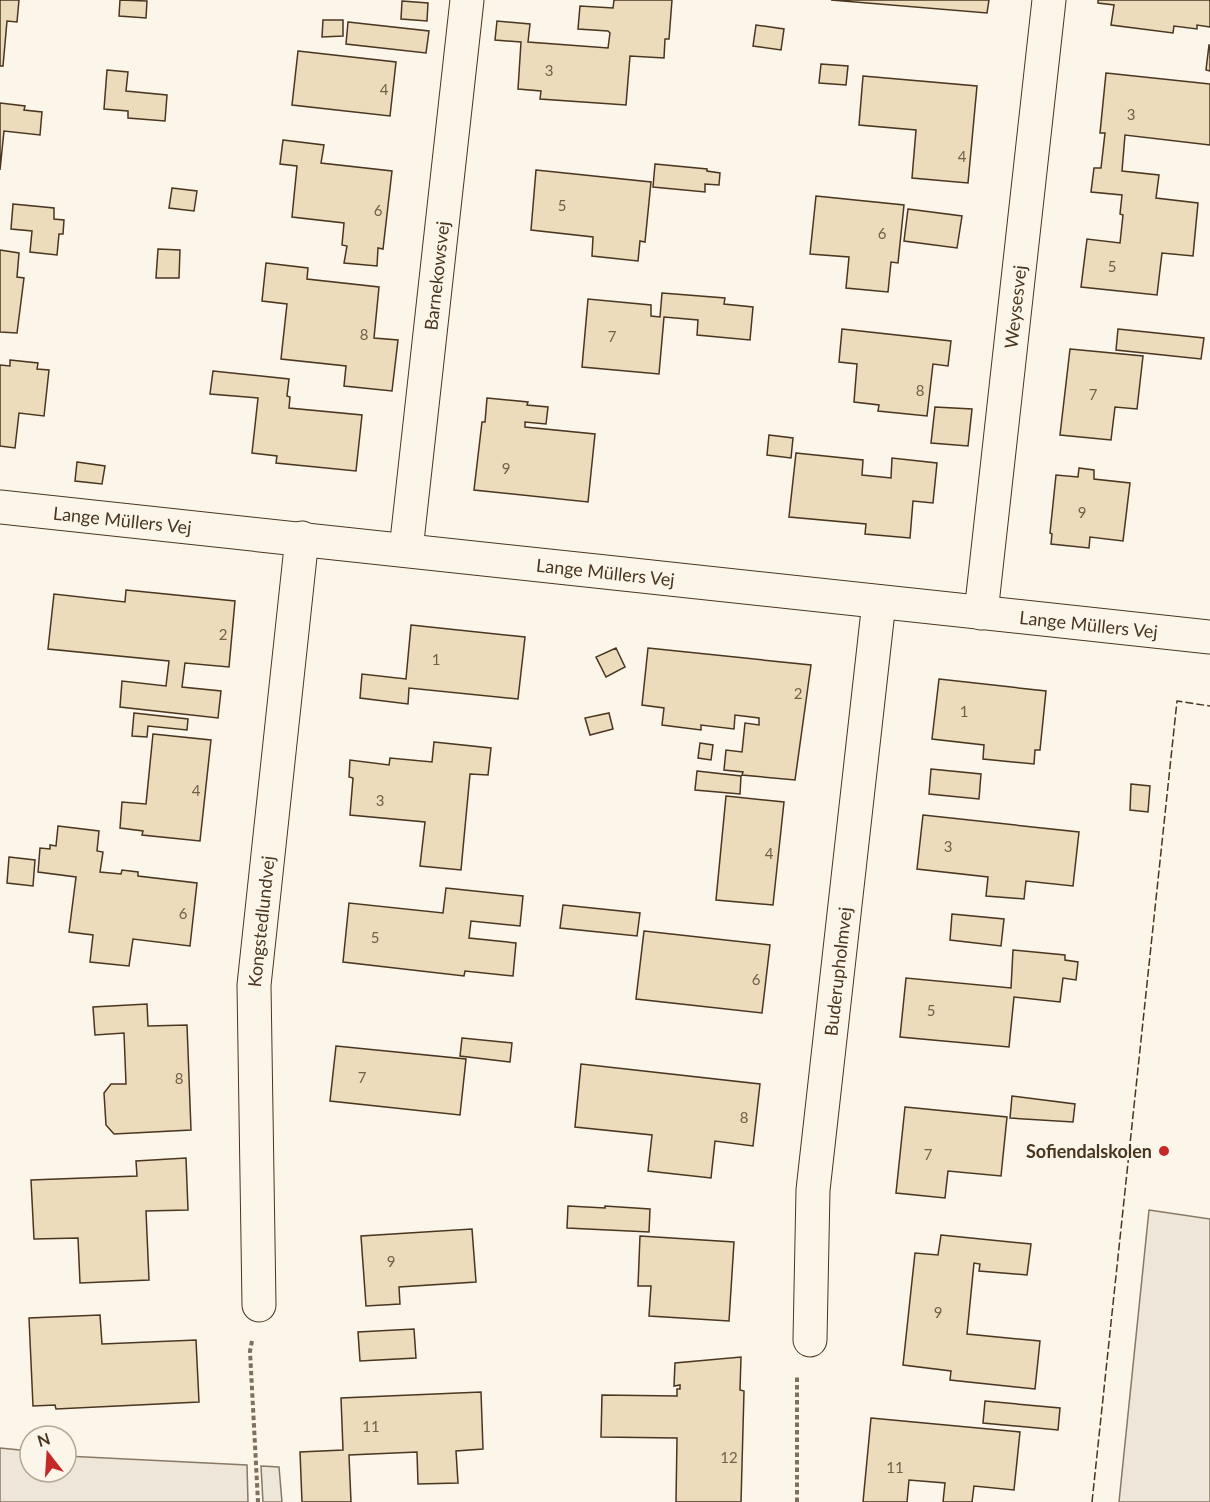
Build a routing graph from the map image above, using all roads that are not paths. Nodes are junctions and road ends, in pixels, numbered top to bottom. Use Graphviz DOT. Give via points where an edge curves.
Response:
graph roads {
  1 [pos="467,0"];
  2 [pos="1049,0"];
  3 [pos="0,507"];
  4 [pos="302,538"];
  5 [pos="406,550"];
  6 [pos="879,602"];
  7 [pos="981,613"];
  8 [pos="1210,637"];
  9 [pos="260,1305"];
  10 [pos="810,1340"];
  1 -- 5 [label="street, Barnekowsvej"];
  2 -- 7 [label="street, Weysesvej"];
  3 -- 4 [label="street, Lange Müllers Vej"];
  4 -- 5 [label="street, Lange Müllers Vej"];
  4 -- 9 [label="street, Kongstedlundvej" via="254,985"];
  5 -- 6 [label="street, Lange Müllers Vej"];
  6 -- 7 [label="street, Lange Müllers Vej"];
  6 -- 10 [label="street, Buderupholmvej" via="813,1190"];
  7 -- 8 [label="street, Lange Müllers Vej"];
}
